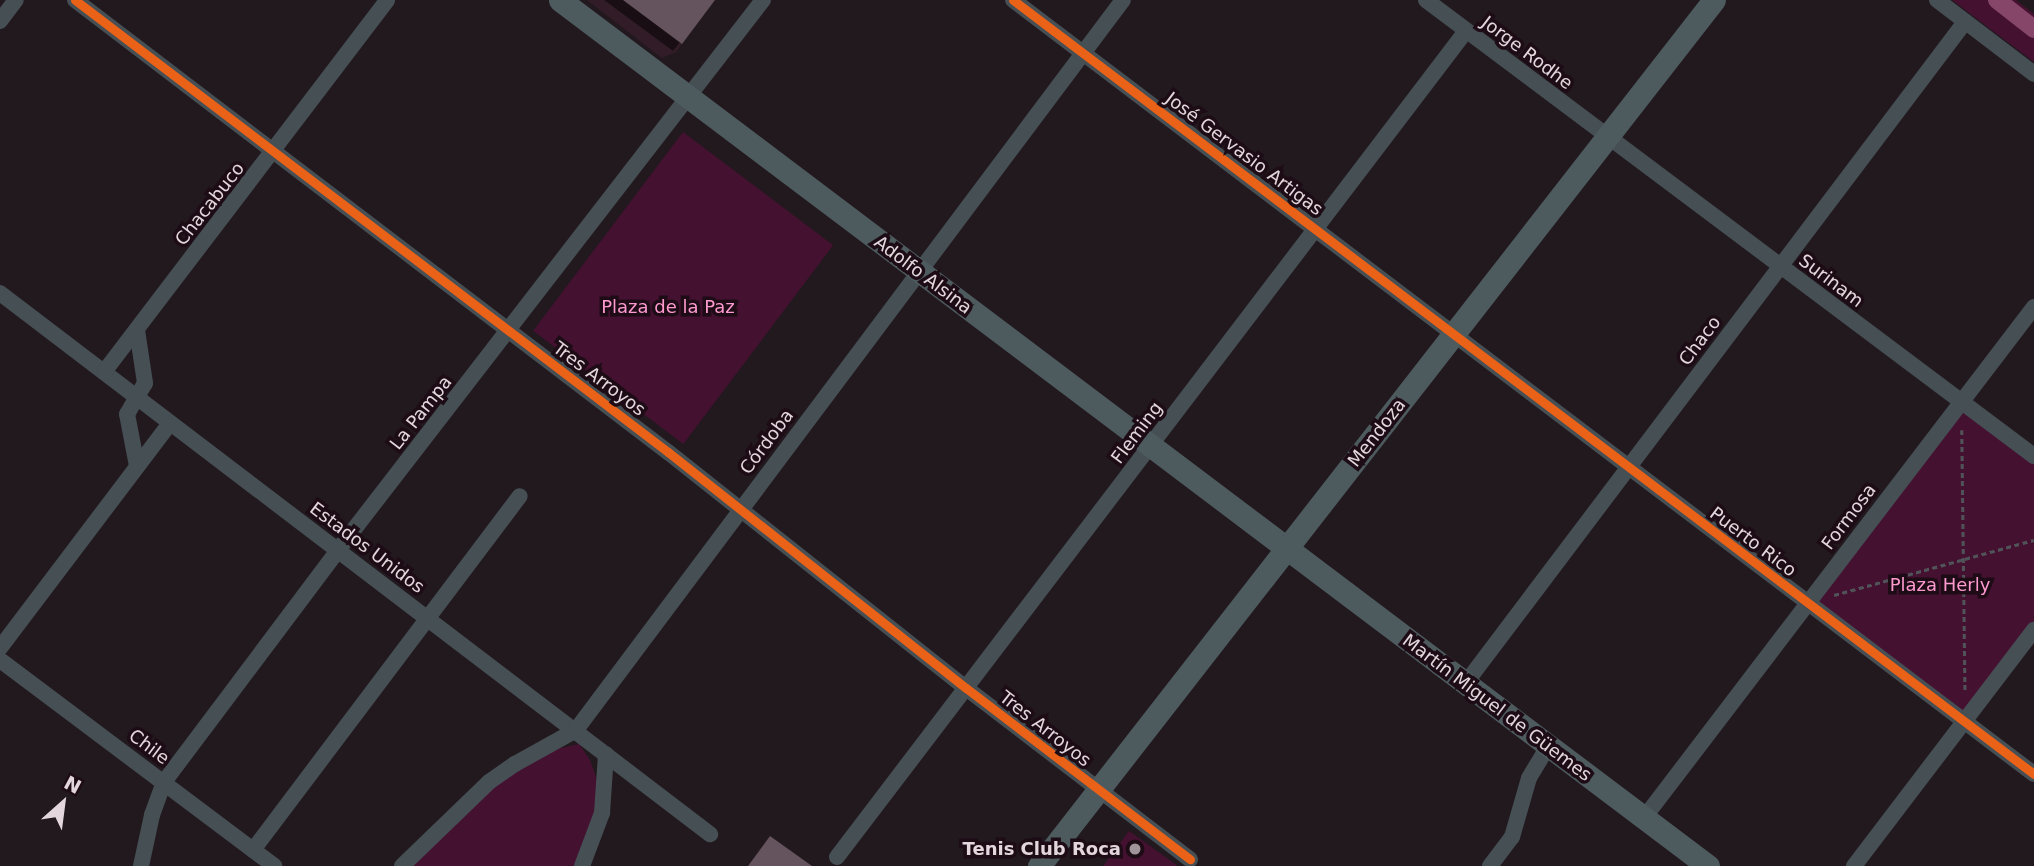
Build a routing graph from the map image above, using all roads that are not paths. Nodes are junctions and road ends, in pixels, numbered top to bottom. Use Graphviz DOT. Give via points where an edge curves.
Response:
graph roads {
  1 [pos="16,0"];
  2 [pos="75,0"];
  3 [pos="387,0"];
  4 [pos="560,0"];
  5 [pos="763,0"];
  6 [pos="1013,0"];
  7 [pos="1123,0"];
  8 [pos="1426,0"];
  9 [pos="1714,0"];
  10 [pos="1937,0"];
  11 [pos="0,21"];
  12 [pos="1965,22"];
  13 [pos="1466,31"];
  14 [pos="1084,53"];
  15 [pos="2034,74"];
  16 [pos="689,98"];
  17 [pos="1606,137"];
  18 [pos="275,151"];
  19 [pos="1317,229"];
  20 [pos="1780,267"];
  21 [pos="921,273"];
  22 [pos="0,293"];
  23 [pos="2034,307"];
  24 [pos="137,330"];
  25 [pos="510,331"];
  26 [pos="1453,335"];
  27 [pos="104,372"];
  28 [pos="138,398"];
  29 [pos="1962,402"];
  30 [pos="170,422"];
  31 [pos="1151,447"];
  32 [pos="2034,456"];
  33 [pos="137,466"];
  34 [pos="1628,468"];
  35 [pos="520,496"];
  36 [pos="741,509"];
  37 [pos="1286,549"];
  38 [pos="338,550"];
  39 [pos="1808,603"];
  40 [pos="428,618"];
  41 [pos="2034,629"];
  42 [pos="0,648"];
  43 [pos="0,660"];
  44 [pos="1465,684"];
  45 [pos="966,688"];
  46 [pos="1965,722"];
  47 [pos="576,730"];
  48 [pos="1548,746"];
  49 [pos="606,754"];
  50 [pos="2034,774"];
  51 [pos="164,782"];
  52 [pos="1098,789"];
  53 [pos="1644,818"];
  54 [pos="710,834"];
  55 [pos="253,850"];
  56 [pos="837,857"];
  57 [pos="1190,859"];
  58 [pos="141,866"];
  59 [pos="274,866"];
  60 [pos="402,866"];
  61 [pos="582,866"];
  62 [pos="1039,866"];
  63 [pos="1490,866"];
  64 [pos="1708,866"];
  65 [pos="1854,866"];
  1 -- 11 [label="street"];
  2 -- 18 [label="street, Tres Arroyos"];
  3 -- 18 [label="street, Chacabuco"];
  4 -- 16 [label="main road, Adolfo Alsina"];
  5 -- 16 [label="street, La Pampa"];
  6 -- 14 [label="street, José Gervasio Artigas"];
  7 -- 14 [label="street, Córdoba"];
  8 -- 13 [label="street, Jorge Rodhe"];
  9 -- 17 [label="main road, Mendoza"];
  10 -- 12 [label="street"];
  12 -- 15 [label="street"];
  12 -- 20 [label="street, Chaco"];
  13 -- 17 [label="street, Jorge Rodhe"];
  13 -- 19 [label="street, Fleming"];
  14 -- 19 [label="street, José Gervasio Artigas"];
  14 -- 21 [label="street, Córdoba"];
  16 -- 21 [label="main road, Adolfo Alsina"];
  16 -- 25 [label="street, La Pampa"];
  17 -- 20 [label="street, Surinam"];
  17 -- 26 [label="main road, Mendoza"];
  18 -- 24 [label="street, Chacabuco"];
  18 -- 25 [label="street, Tres Arroyos"];
  19 -- 26 [label="street, José Gervasio Artigas"];
  19 -- 31 [label="street, Fleming"];
  20 -- 29 [label="street, Surinam"];
  20 -- 34 [label="street, Chaco"];
  21 -- 31 [label="main road, Adolfo Alsina"];
  21 -- 36 [label="street, Córdoba"];
  22 -- 27 [label="street, Estados Unidos"];
  23 -- 29 [label="street, Formosa"];
  24 -- 27 [label="street, Chacabuco"];
  24 -- 28 [label="street" via="145,383"];
  25 -- 36 [label="street, Tres Arroyos"];
  25 -- 38 [label="street, La Pampa"];
  26 -- 34 [label="street, Puerto Rico"];
  26 -- 37 [label="main road, Mendoza"];
  27 -- 28 [label="street, Estados Unidos"];
  28 -- 30 [label="street, Estados Unidos"];
  28 -- 33 [label="street" via="127,414"];
  29 -- 32 [label="street, Surinam"];
  29 -- 39 [label="street, Formosa"];
  30 -- 33 [label="street"];
  30 -- 38 [label="street, Estados Unidos"];
  31 -- 37 [label="main road, Adolfo Alsina"];
  31 -- 45 [label="street, Fleming"];
  33 -- 42 [label="street"];
  34 -- 39 [label="street, Puerto Rico"];
  34 -- 44 [label="street, Chaco"];
  35 -- 40 [label="street"];
  36 -- 45 [label="street, Tres Arroyos"];
  36 -- 47 [label="street, Córdoba"];
  37 -- 44 [label="main road, Martín Miguel de Güemes"];
  37 -- 52 [label="main road, Mendoza"];
  38 -- 40 [label="street, Estados Unidos"];
  38 -- 51 [label="street, La Pampa"];
  39 -- 46 [label="street, Puerto Rico"];
  39 -- 53 [label="street, Formosa"];
  40 -- 47 [label="street, Estados Unidos"];
  40 -- 55 [label="street"];
  41 -- 46 [label="street"];
  43 -- 51 [label="street, Chile"];
  44 -- 48 [label="main road, Martín Miguel de Güemes"];
  45 -- 52 [label="street, Tres Arroyos"];
  45 -- 56 [label="street, Fleming"];
  46 -- 50 [label="street, Puerto Rico"];
  46 -- 65 [label="street"];
  47 -- 49 [label="street, Estados Unidos"];
  47 -- 60 [label="street, Córdoba" via="489,782"];
  48 -- 53 [label="main road, Martín Miguel de Güemes"];
  48 -- 63 [label="street" via="1529,778 1512,837"];
  49 -- 54 [label="street, Estados Unidos"];
  49 -- 61 [label="street" via="602,813"];
  51 -- 55 [label="street, Chile"];
  51 -- 58 [label="street, La Pampa"];
  52 -- 57 [label="street, Tres Arroyos"];
  52 -- 62 [label="main road, Mendoza"];
  53 -- 64 [label="main road, Martín Miguel de Güemes"];
  55 -- 59 [label="street, Chile"];
}
